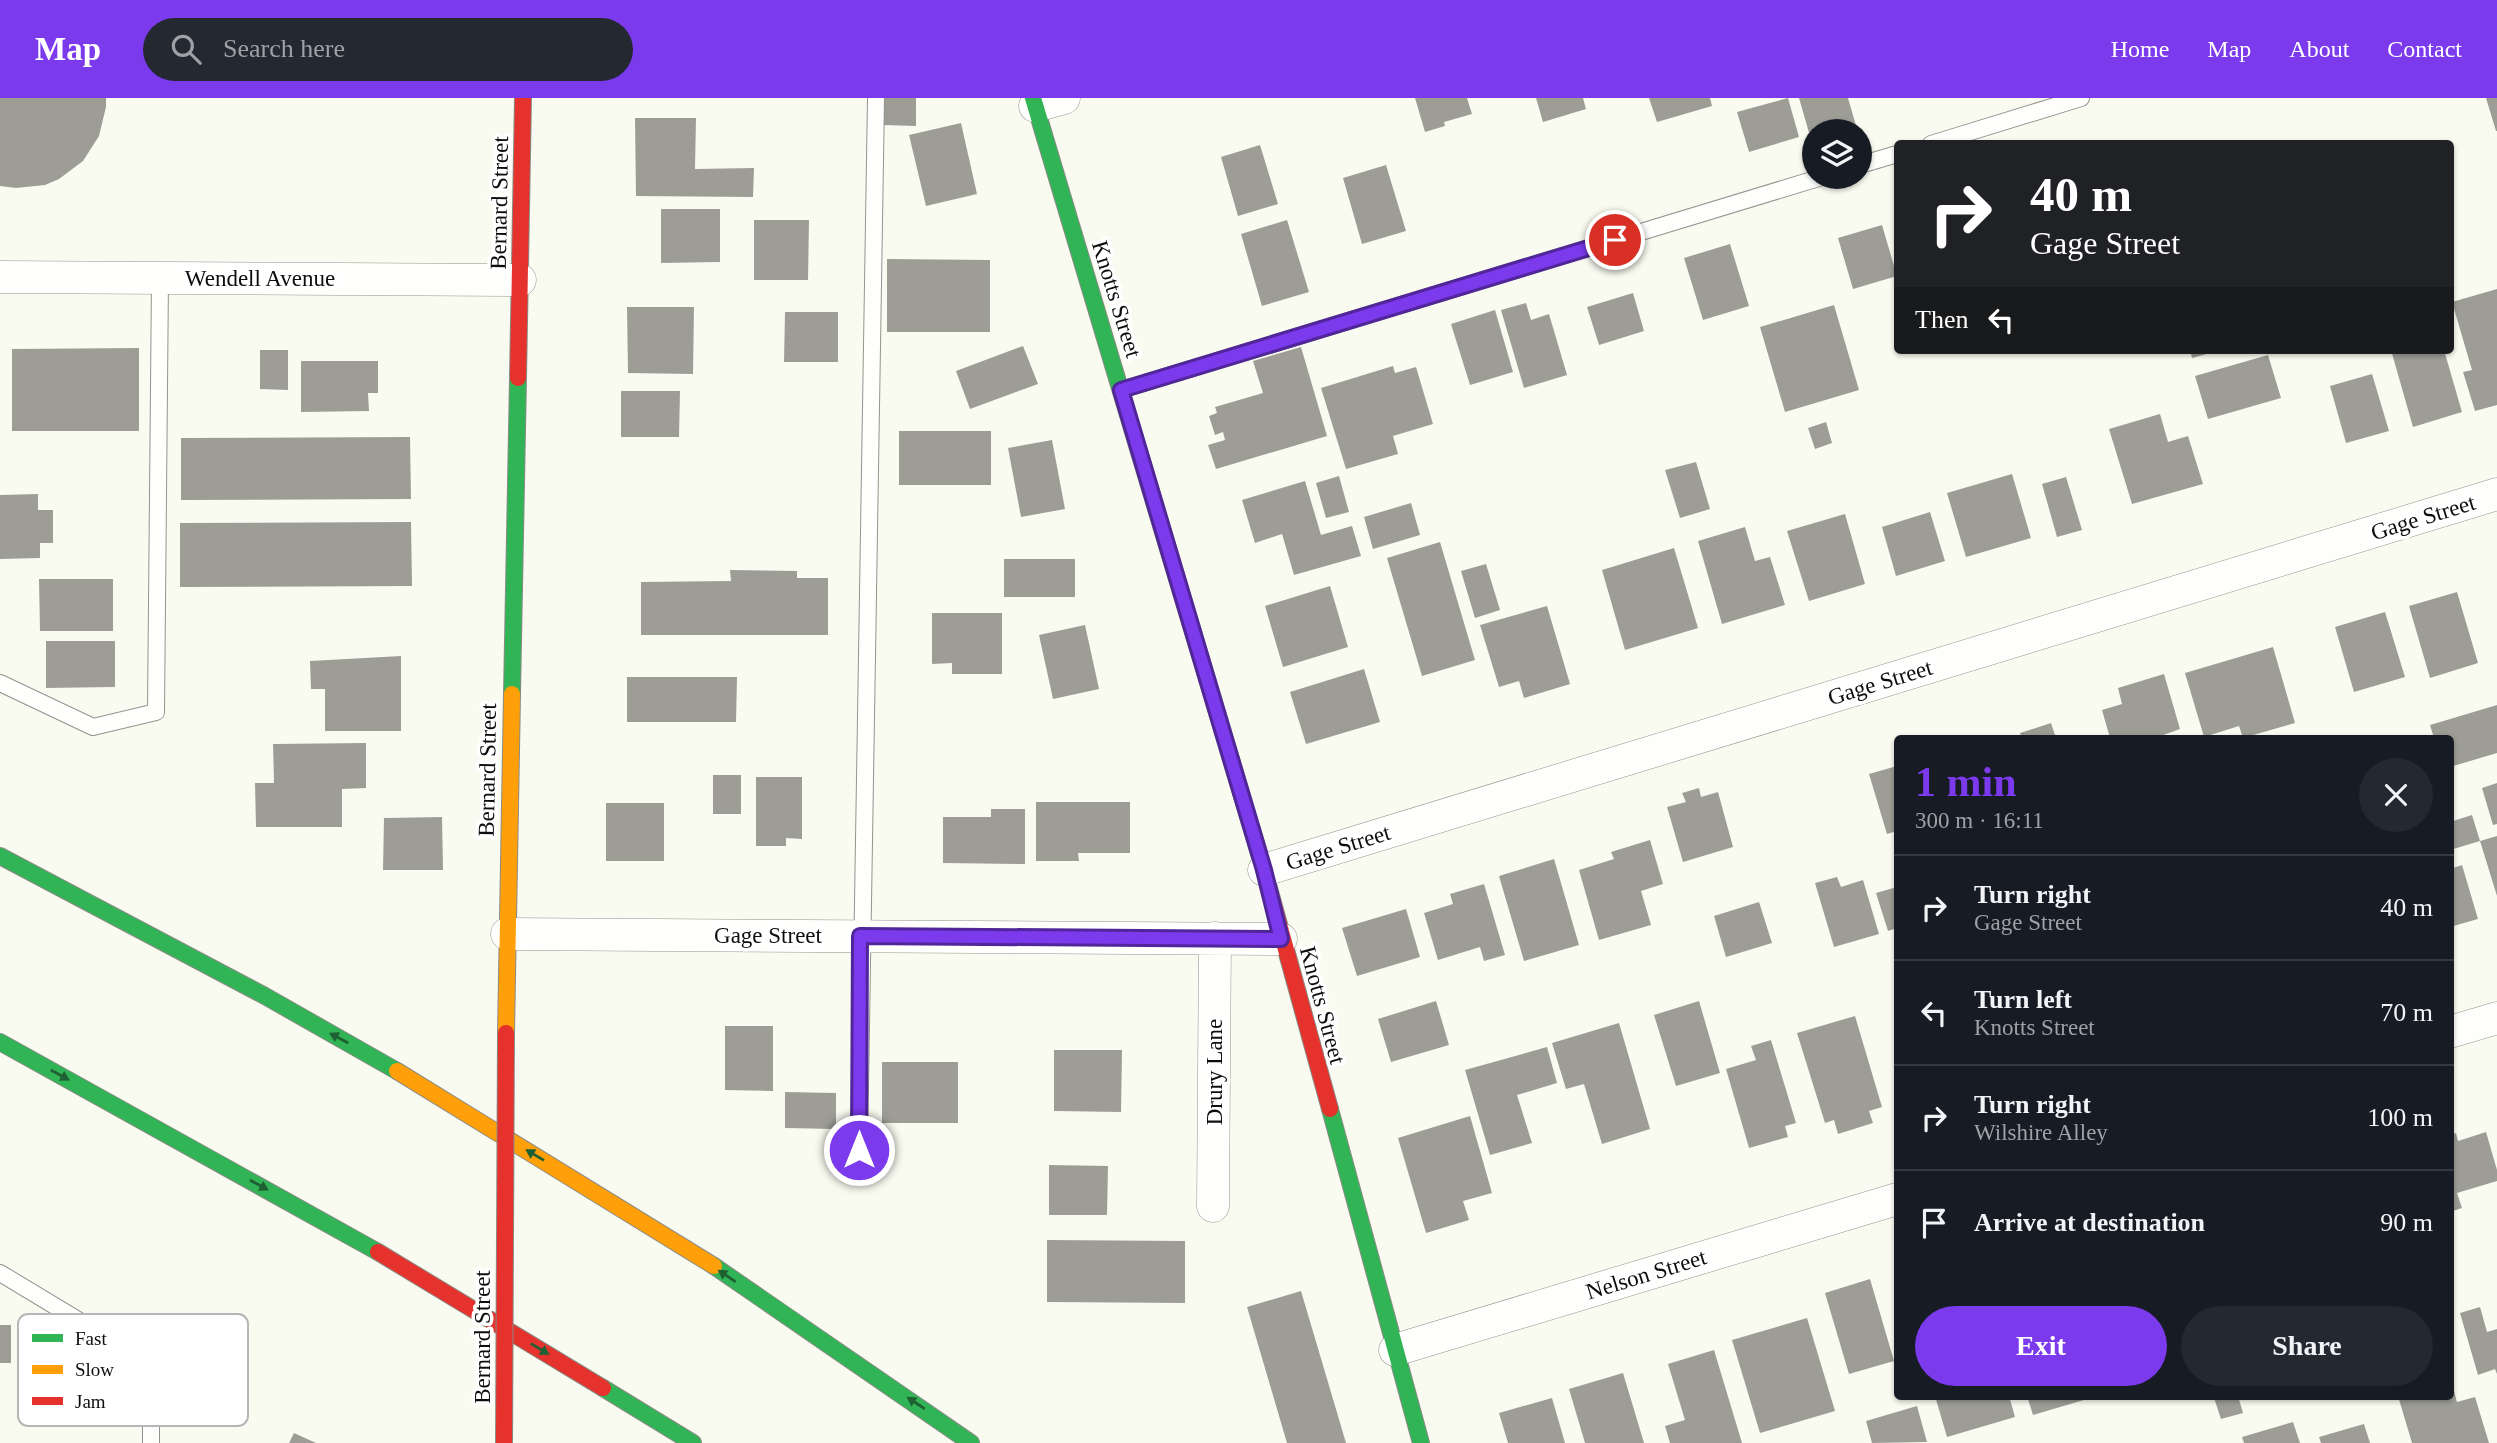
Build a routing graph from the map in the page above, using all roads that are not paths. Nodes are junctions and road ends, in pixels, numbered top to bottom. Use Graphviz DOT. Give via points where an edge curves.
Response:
graph roads {
  1 [pos="523,98"];
  2 [pos="876,98"];
  3 [pos="2081,98"];
  4 [pos="1044,101"];
  5 [pos="1944,140"];
  6 [pos="1894,155"];
  7 [pos="1872,161"];
  8 [pos="1802,183"];
  9 [pos="0,277"];
  10 [pos="160,278"];
  11 [pos="520,280"];
  12 [pos="1121,390"];
  13 [pos="2497,494"];
  14 [pos="0,683"];
  15 [pos="0,856"];
  16 [pos="1264,870"];
  17 [pos="507,934"];
  18 [pos="860,936"];
  19 [pos="1215,938"];
  20 [pos="1281,939"];
  21 [pos="2497,1018"];
  22 [pos="2454,1031"];
  23 [pos="0,1042"];
  24 [pos="859,1150"];
  25 [pos="1894,1200"];
  26 [pos="1213,1206"];
  27 [pos="0,1273"];
  28 [pos="68,1314"];
  29 [pos="1395,1350"];
  30 [pos="504,1443"];
  31 [pos="693,1443"];
  32 [pos="971,1443"];
  33 [pos="1421,1443"];
  1 -- 11 [label="main road, Bernard Street"];
  2 -- 18 [label="lane"];
  3 -- 5 [label="lane"];
  4 -- 12 [label="main road, Knotts Street"];
  6 -- 7 [label="lane"];
  8 -- 12 [label="lane"];
  9 -- 10 [label="street, Wendell Avenue"];
  10 -- 11 [label="street, Wendell Avenue"];
  10 -- 14 [label="lane" via="156,712 93,727"];
  11 -- 17 [label="main road, Bernard Street"];
  12 -- 16 [label="main road, Knotts Street"];
  13 -- 16 [label="street, Gage Street"];
  32 -- 15 [label="main road, one-way" via="702,1259 446,1101 350,1044"];
  16 -- 20 [label="main road, Knotts Street"];
  17 -- 18 [label="street, Gage Street"];
  17 -- 30 [label="main road, Bernard Street, bridge"];
  18 -- 19 [label="street, Gage Street"];
  18 -- 24 [label="lane"];
  19 -- 20 [label="street, Gage Street"];
  19 -- 26 [label="street, Drury Lane"];
  20 -- 29 [label="main road, Knotts Street"];
  21 -- 22 [label="street"];
  23 -- 31 [label="main road, one-way" via="362,1242"];
  25 -- 29 [label="street, Nelson Street"];
  27 -- 28 [label="lane"];
  29 -- 33 [label="main road, Knotts Street"];
}
